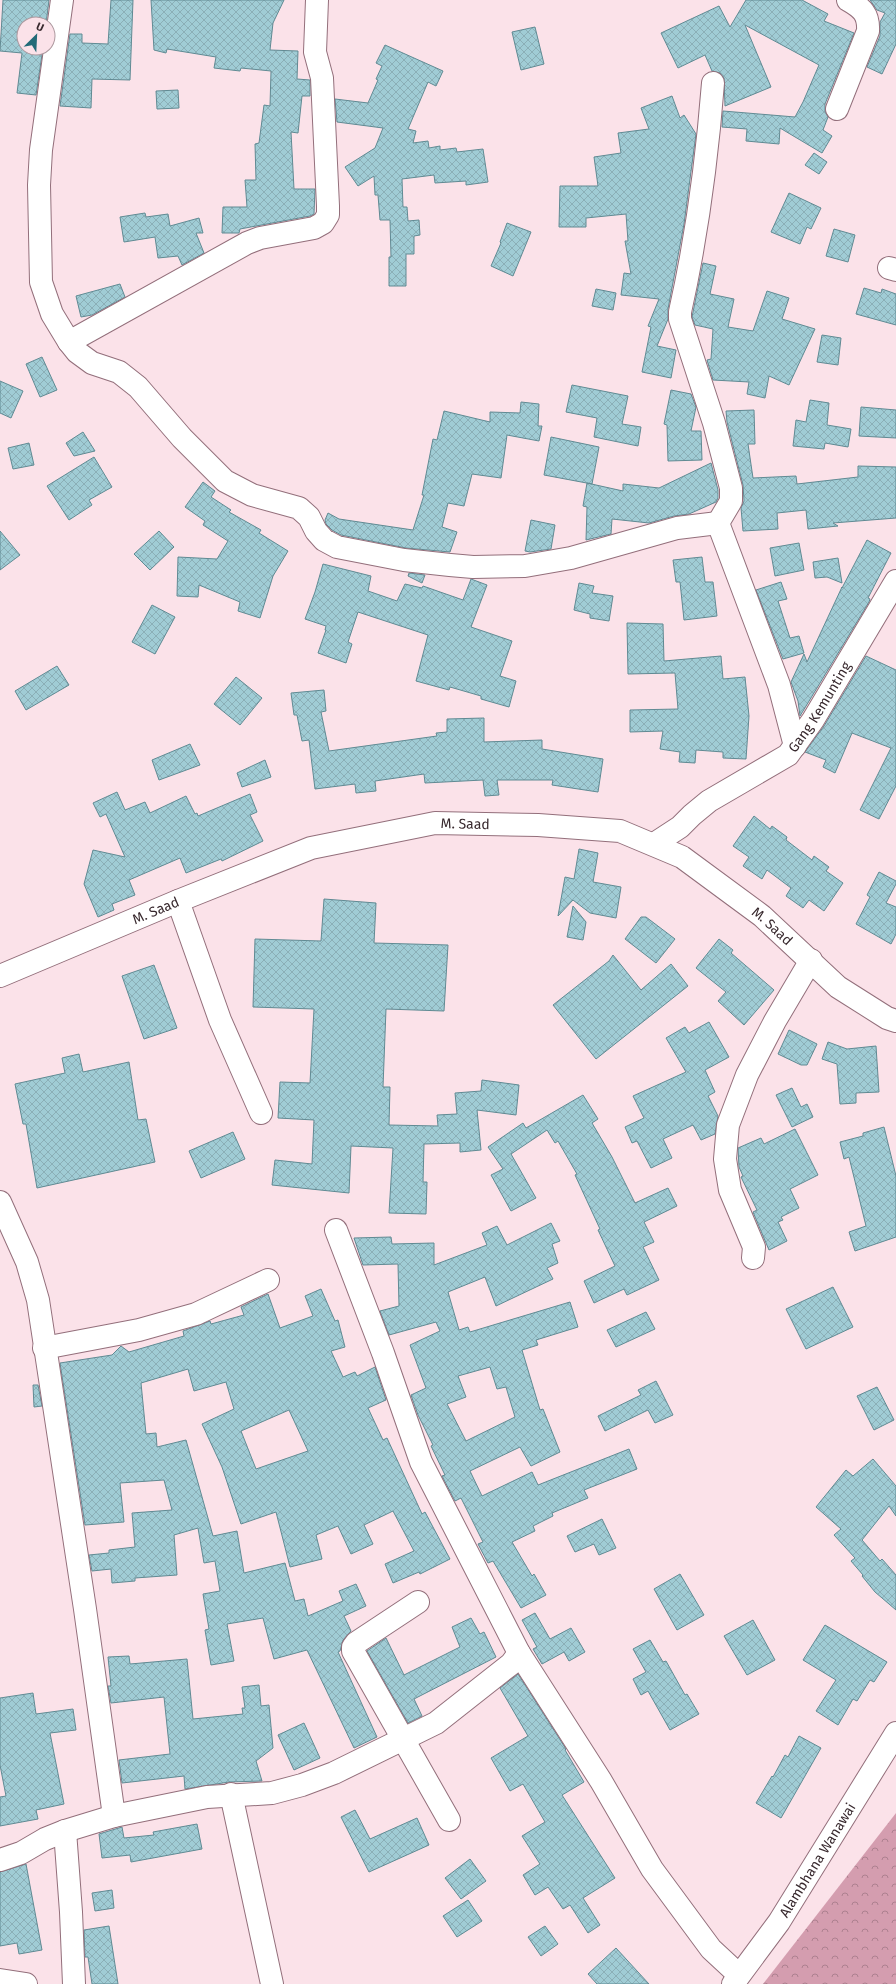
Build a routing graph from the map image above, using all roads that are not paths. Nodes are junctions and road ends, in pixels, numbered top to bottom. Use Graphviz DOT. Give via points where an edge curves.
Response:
graph roads {
  1 [pos="62,0"];
  2 [pos="317,0"];
  3 [pos="848,0"];
  4 [pos="713,83"];
  5 [pos="837,109"];
  6 [pos="69,342"];
  7 [pos="718,523"];
  8 [pos="896,581"];
  9 [pos="796,746"];
  10 [pos="654,844"];
  11 [pos="178,901"];
  12 [pos="811,960"];
  13 [pos="0,976"];
  14 [pos="896,1021"];
  15 [pos="260,1113"];
  16 [pos="0,1202"];
  17 [pos="336,1230"];
  18 [pos="753,1258"];
  19 [pos="268,1280"];
  20 [pos="44,1348"];
  21 [pos="418,1602"];
  22 [pos="519,1653"];
  23 [pos="896,1733"];
  24 [pos="402,1740"];
  25 [pos="231,1794"];
  26 [pos="114,1816"];
  27 [pos="449,1820"];
  28 [pos="65,1831"];
  29 [pos="0,1860"];
  30 [pos="736,1979"];
  31 [pos="0,1980"];
  32 [pos="26,1984"];
  33 [pos="74,1984"];
  34 [pos="272,1984"];
  1 -- 6 [label="street" via="40,150 39,185 41,282 52,314"];
  2 -- 6 [label="street" via="315,52 322,78 328,206 328,215 323,223 314,228 254,240"];
  3 -- 5 [label="street" via="866,13 869,22 868,31"];
  4 -- 7 [label="street" via="699,211 680,312 681,328 714,423 731,488 731,501"];
  6 -- 7 [label="street" via="92,363 119,372 138,387 182,438 226,481 252,495 299,508 309,517 324,540 337,547 404,560 450,565 525,566 571,558 677,528"];
  7 -- 9 [label="street" via="779,685"];
  8 -- 9 [label="street, Gang Kemunting"];
  9 -- 10 [label="street, Gang Kemunting" via="772,766 709,802 692,814 680,827"];
  10 -- 11 [label="street, M. Saad" via="620,832 538,825 435,823 311,848"];
  10 -- 12 [label="street, M. Saad" via="682,857 714,880 762,916"];
  11 -- 13 [label="street, M. Saad"];
  11 -- 15 [label="street" via="220,1020"];
  12 -- 14 [label="street, M. Saad" via="838,987"];
  12 -- 18 [label="street" via="775,1020 747,1075 728,1125 725,1159 730,1190 754,1248"];
  16 -- 20 [label="street" via="17,1237 35,1287"];
  17 -- 22 [label="street" via="383,1352 421,1462"];
  19 -- 20 [label="street" via="196,1314 139,1330"];
  20 -- 26 [label="street"];
  21 -- 24 [label="street" via="353,1647"];
  22 -- 24 [label="street" via="511,1664 436,1723"];
  22 -- 30 [label="street" via="601,1781 652,1869"];
  23 -- 30 [label="street, Alambhana Wanawai" via="779,1922"];
  24 -- 25 [label="street" via="334,1773 302,1785 272,1793"];
  24 -- 27 [label="street"];
  25 -- 26 [label="street"];
  25 -- 34 [label="street"];
  26 -- 28 [label="street"];
  28 -- 29 [label="street" via="21,1853"];
  28 -- 33 [label="street"];
  31 -- 32 [label="street"];
}
